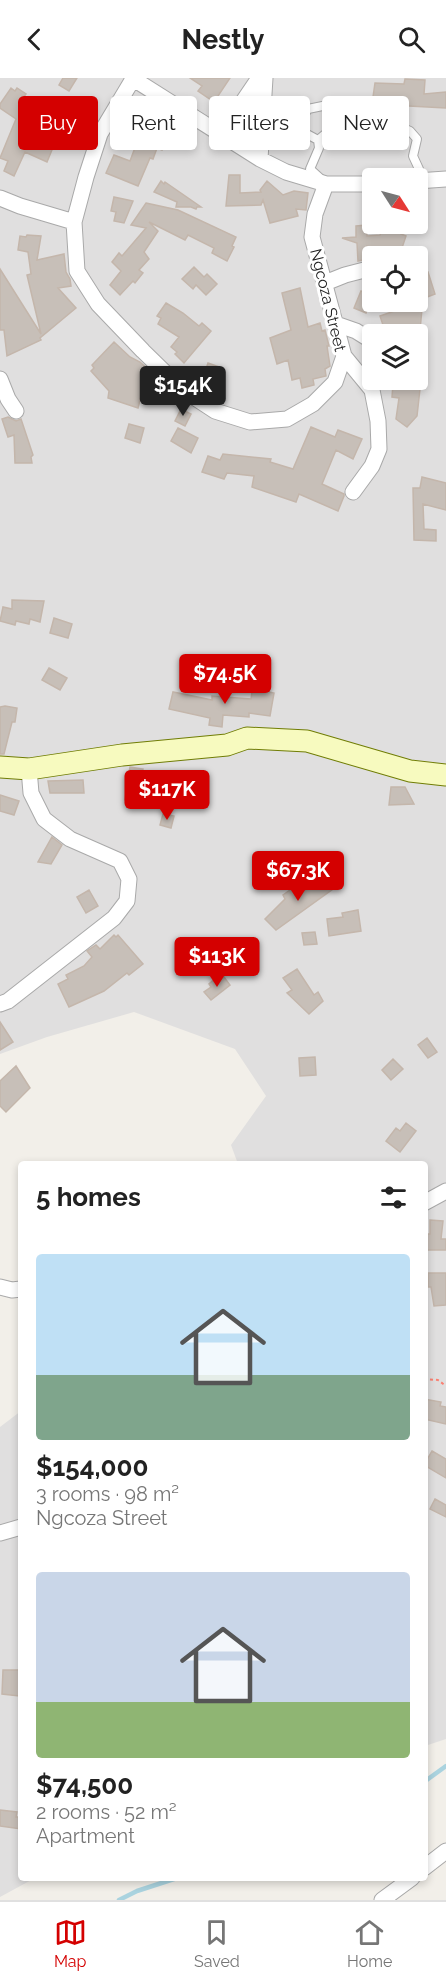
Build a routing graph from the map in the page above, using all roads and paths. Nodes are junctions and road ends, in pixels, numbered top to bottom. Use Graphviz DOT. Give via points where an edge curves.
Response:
graph roads {
  1 [pos="133,78"];
  2 [pos="259,78"];
  3 [pos="265,78"];
  4 [pos="247,96"];
  5 [pos="322,106"];
  6 [pos="209,126"];
  7 [pos="409,130"];
  8 [pos="322,137"];
  9 [pos="318,140"];
  10 [pos="246,150"];
  11 [pos="260,159"];
  12 [pos="416,168"];
  13 [pos="446,179"];
  14 [pos="428,180"];
  15 [pos="326,184"];
  16 [pos="362,184"];
  17 [pos="0,198"];
  18 [pos="74,222"];
  19 [pos="362,271"];
  20 [pos="325,283"];
  21 [pos="336,324"];
  22 [pos="362,335"];
  23 [pos="344,356"];
  24 [pos="0,379"];
  25 [pos="16,411"];
  26 [pos="353,492"];
  27 [pos="0,767"];
  28 [pos="29,769"];
  29 [pos="446,775"];
  30 [pos="0,1004"];
  31 [pos="446,1191"];
  32 [pos="428,1201"];
  33 [pos="0,1287"];
  34 [pos="18,1289"];
  35 [pos="428,1379"];
  36 [pos="446,1386"];
  37 [pos="18,1528"];
  38 [pos="0,1533"];
  39 [pos="446,1851"];
  40 [pos="428,1865"];
  41 [pos="408,1881"];
  42 [pos="382,1900"];
  1 -- 6 [label="street"];
  1 -- 18 [label="street, Ngcoza Street" via="100,134"];
  2 -- 4 [label="street"];
  3 -- 11 [label="street"];
  5 -- 9 [label="lane" via="308,109 301,120 305,133"];
  7 -- 12 [label="lane" via="417,139 413,156"];
  8 -- 9 [label="lane"];
  9 -- 15 [label="lane" via="319,148 310,169"];
  10 -- 11 [label="street"];
  11 -- 15 [label="street"];
  13 -- 14 [label="street"];
  15 -- 16 [label="street"];
  15 -- 20 [label="street, Ngcoza Street" via="312,237"];
  17 -- 18 [label="street"];
  18 -- 23 [label="street, Ngcoza Street" via="77,271 98,304 183,390 215,411 250,422 287,418 313,404 335,382"];
  19 -- 20 [label="street"];
  20 -- 21 [label="street, Ngcoza Street"];
  21 -- 22 [label="street"];
  21 -- 23 [label="street, Ngcoza Street"];
  23 -- 26 [label="street" via="372,390 378,421 379,449"];
  24 -- 25 [label="street"];
  27 -- 28 [label="street"];
  28 -- 29 [label="street" via="227,745 247,738 307,741 410,771"];
  28 -- 30 [label="street" via="31,793 44,819 70,839 120,861 129,879 127,901 114,918"];
  31 -- 32 [label="street"];
  33 -- 34 [label="street"];
  35 -- 36 [label="path"];
  37 -- 38 [label="street"];
  39 -- 40 [label="street"];
  41 -- 42 [label="street"];
}
